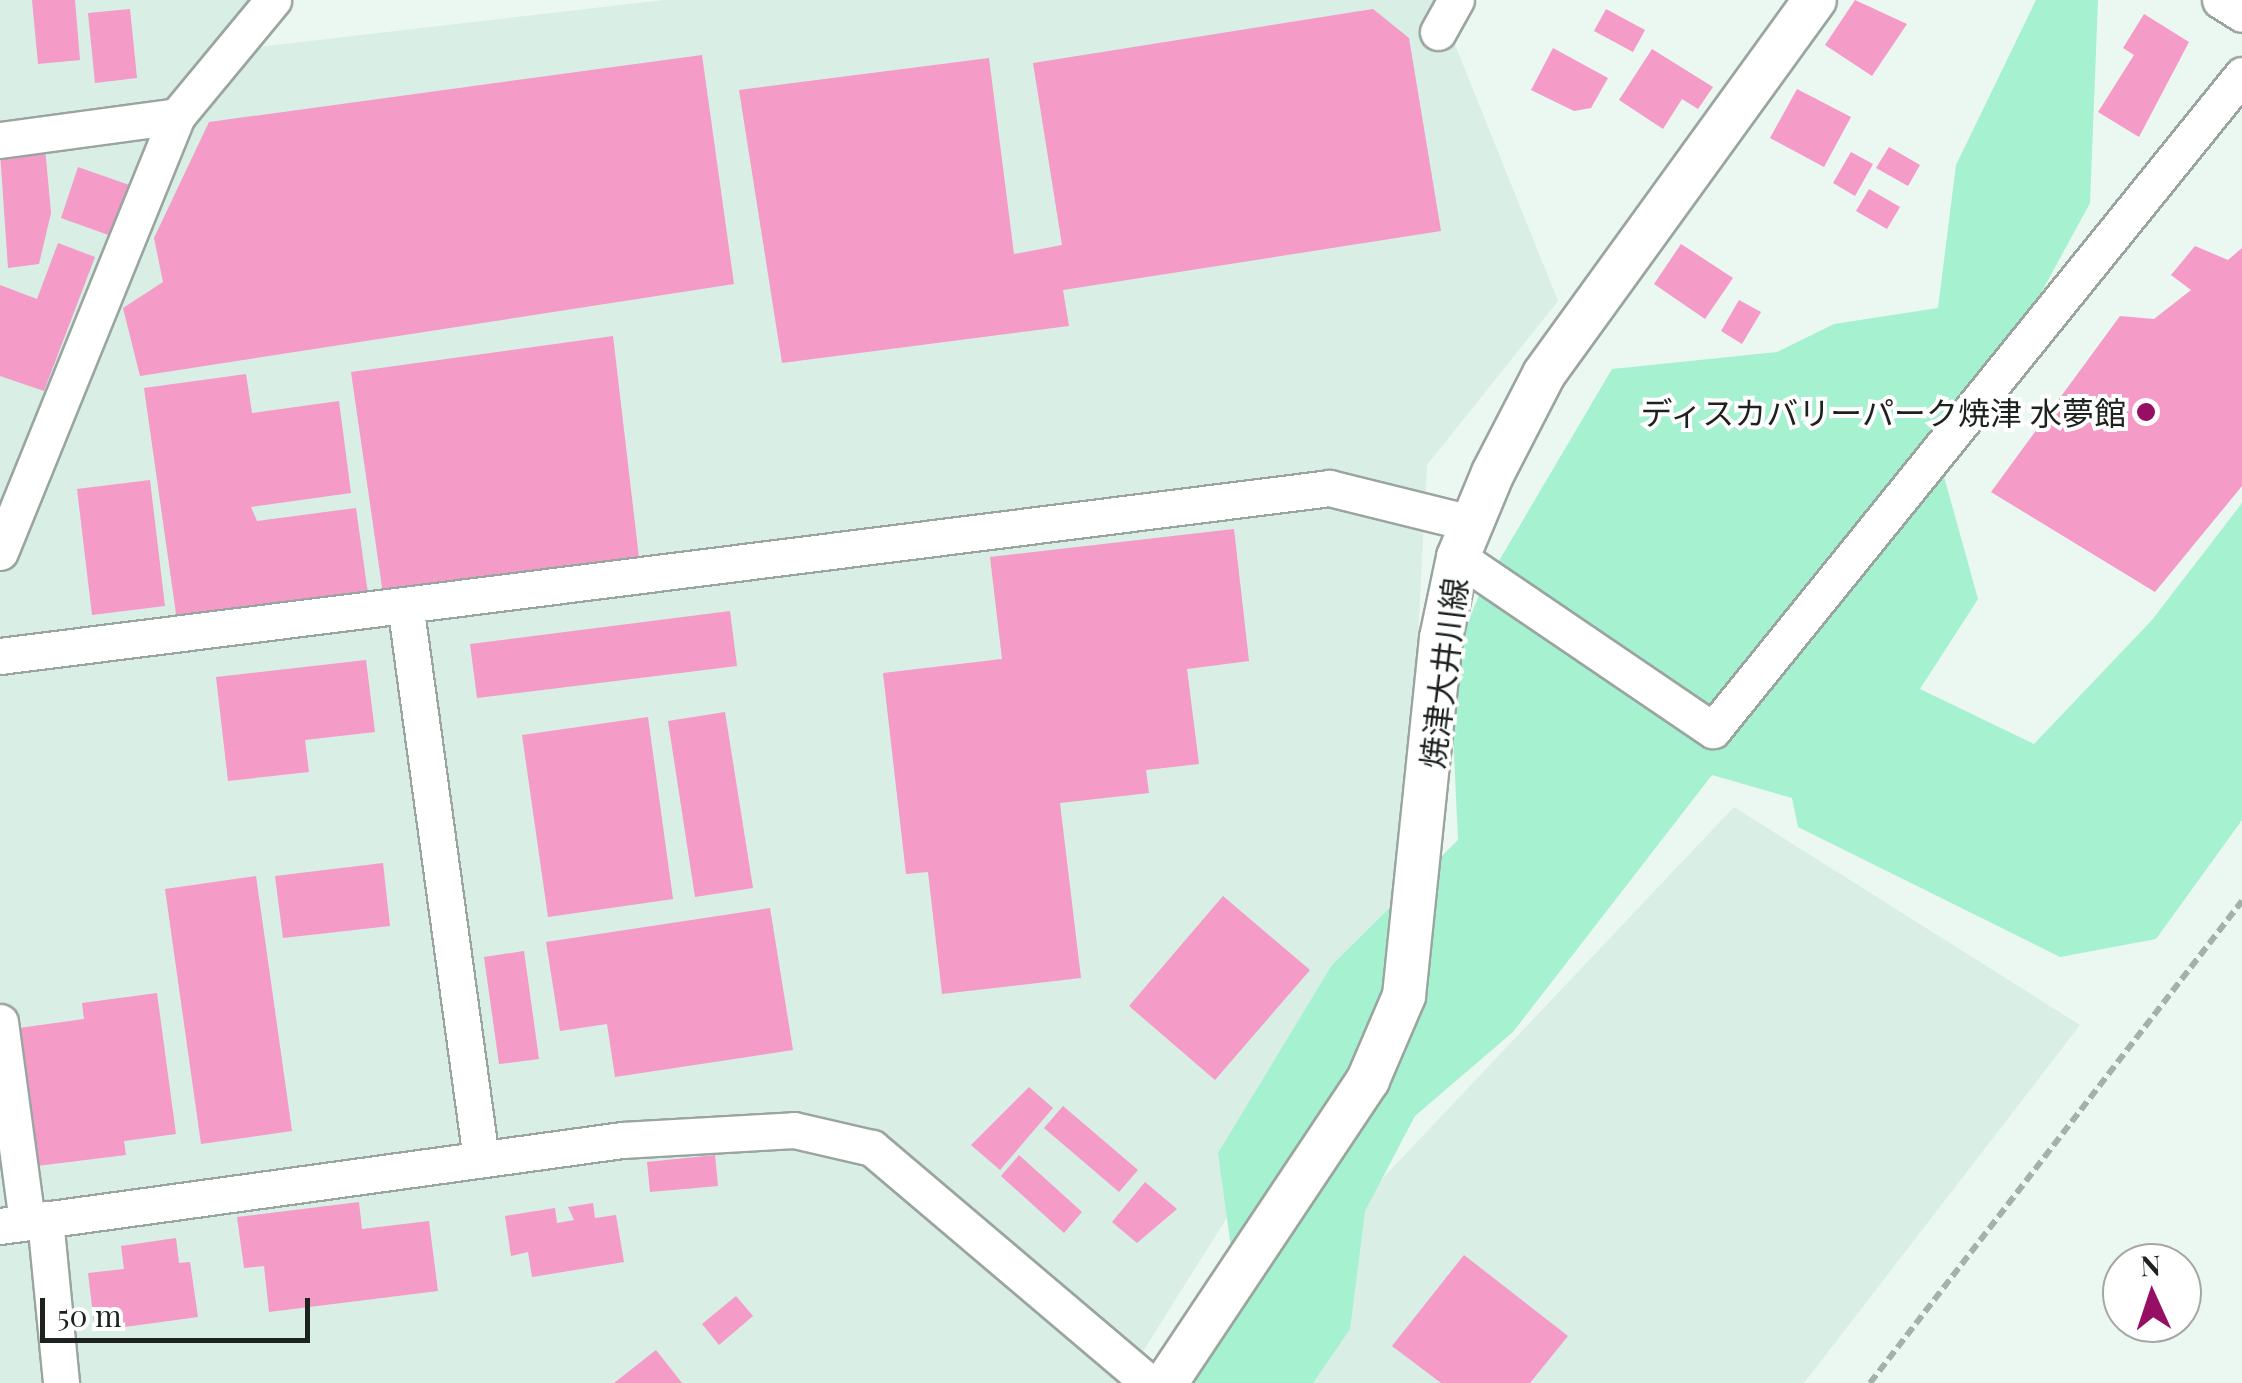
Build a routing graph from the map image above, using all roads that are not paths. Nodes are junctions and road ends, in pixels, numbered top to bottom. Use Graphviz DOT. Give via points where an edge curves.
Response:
graph roads {
  1 [pos="274,0"];
  2 [pos="1456,0"];
  3 [pos="1815,0"];
  4 [pos="2220,0"];
  5 [pos="2242,14"];
  6 [pos="1438,32"];
  7 [pos="2242,75"];
  8 [pos="177,116"];
  9 [pos="0,140"];
  10 [pos="1464,540"];
  11 [pos="0,552"];
  12 [pos="406,611"];
  13 [pos="0,656"];
  14 [pos="0,1022"];
  15 [pos="481,1159"];
  16 [pos="24,1222"];
  17 [pos="61,1383"];
  18 [pos="1149,1383"];
  19 [pos="1166,1383"];
  1 -- 8 [label="street"];
  2 -- 6 [label="street"];
  3 -- 10 [label="main road, 焼津大井川線" via="1544,374"];
  4 -- 5 [label="street"];
  7 -- 10 [label="street" via="1713,730"];
  8 -- 9 [label="street"];
  8 -- 11 [label="street"];
  10 -- 12 [label="street" via="1329,488"];
  10 -- 19 [label="main road, 焼津大井川線" via="1404,996 1368,1080"];
  12 -- 13 [label="street"];
  12 -- 15 [label="street"];
  14 -- 16 [label="street"];
  15 -- 16 [label="street"];
  15 -- 18 [label="street" via="794,1130 872,1148"];
  16 -- 17 [label="street"];
}
